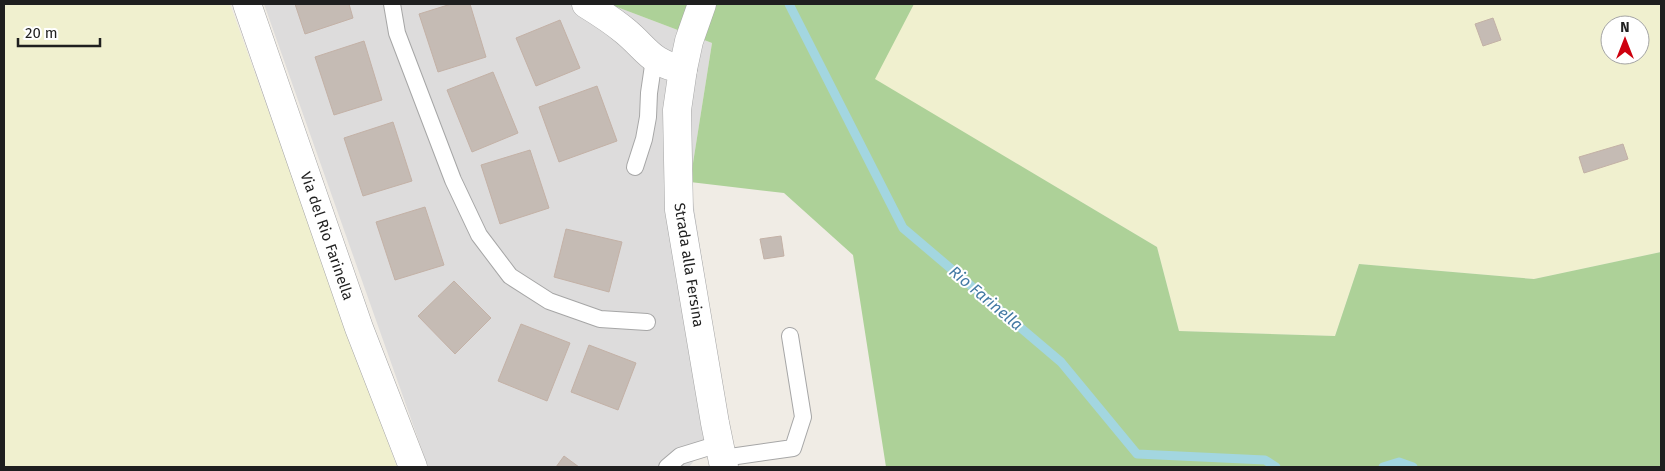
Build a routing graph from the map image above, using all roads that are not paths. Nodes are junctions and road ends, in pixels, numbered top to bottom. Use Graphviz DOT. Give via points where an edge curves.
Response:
graph roads {
  1 [pos="247,4"];
  2 [pos="392,4"];
  3 [pos="586,4"];
  4 [pos="702,4"];
  5 [pos="654,59"];
  6 [pos="683,70"];
  7 [pos="635,166"];
  8 [pos="647,322"];
  9 [pos="790,336"];
  10 [pos="722,457"];
  11 [pos="413,467"];
  12 [pos="667,467"];
  1 -- 11 [label="street, Via del Rio Farinella" via="359,328"];
  2 -- 8 [label="lane" via="397,33 452,180 479,235 510,276 548,301 600,319"];
  3 -- 5 [label="street" via="625,30"];
  4 -- 6 [label="street, Strada alla Fersina"];
  5 -- 6 [label="street" via="668,67"];
  5 -- 7 [label="lane" via="648,117"];
  6 -- 10 [label="street, Strada alla Fersina" via="677,110 679,210"];
  9 -- 10 [label="lane" via="803,417 793,448"];
  10 -- 12 [label="lane" via="680,456"];
}
